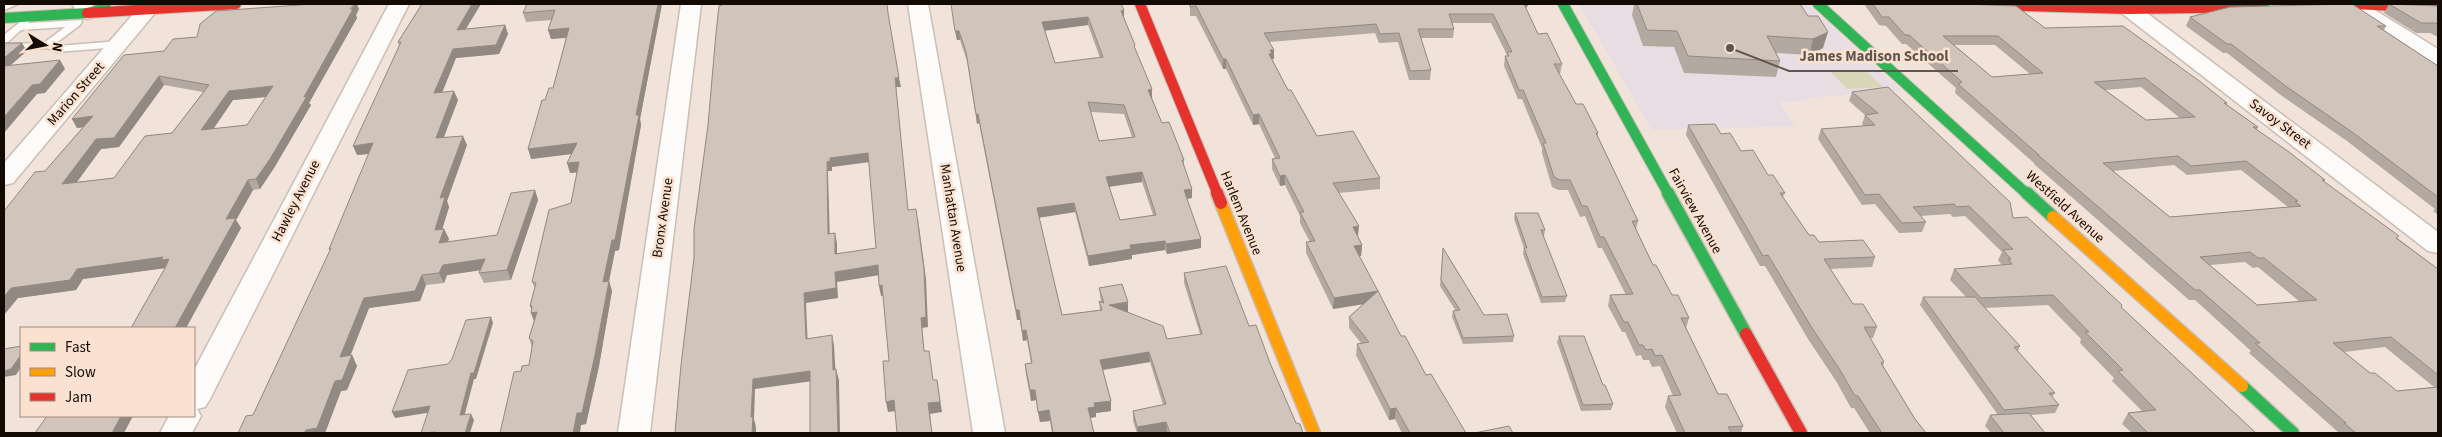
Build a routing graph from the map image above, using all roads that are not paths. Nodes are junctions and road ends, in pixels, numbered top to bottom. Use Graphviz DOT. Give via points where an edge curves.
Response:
graph roads {
  1 [pos="13,4"];
  2 [pos="122,4"];
  3 [pos="236,4"];
  4 [pos="399,4"];
  5 [pos="691,4"];
  6 [pos="918,4"];
  7 [pos="1140,4"];
  8 [pos="1563,4"];
  9 [pos="1818,4"];
  10 [pos="1950,4"];
  11 [pos="2342,4"];
  12 [pos="2351,4"];
  13 [pos="2277,6"];
  14 [pos="4,7"];
  15 [pos="2125,7"];
  16 [pos="2438,8"];
  17 [pos="148,10"];
  18 [pos="82,13"];
  19 [pos="30,16"];
  20 [pos="4,18"];
  21 [pos="21,32"];
  22 [pos="64,32"];
  23 [pos="46,34"];
  24 [pos="5,39"];
  25 [pos="119,44"];
  26 [pos="48,45"];
  27 [pos="4,48"];
  28 [pos="2438,58"];
  29 [pos="4,178"];
  30 [pos="2438,245"];
  31 [pos="195,397"];
  32 [pos="184,417"];
  33 [pos="176,433"];
  34 [pos="634,433"];
  35 [pos="988,433"];
  36 [pos="1314,433"];
  37 [pos="1801,433"];
  38 [pos="2293,433"];
  1 -- 14 [label="lane"];
  2 -- 18 [label="street"];
  3 -- 17 [label="street"];
  4 -- 31 [label="street, Hawley Avenue"];
  5 -- 34 [label="street, Bronx Avenue"];
  6 -- 35 [label="street, Manhattan Avenue"];
  7 -- 36 [label="street, Harlem Avenue"];
  8 -- 37 [label="street, Fairview Avenue"];
  9 -- 38 [label="street, Westfield Avenue"];
  10 -- 15 [label="street"];
  11 -- 12 [label="street"];
  12 -- 16 [label="street"];
  12 -- 28 [label="street"];
  13 -- 15 [label="street"];
  15 -- 30 [label="street, Savoy Street"];
  17 -- 18 [label="street"];
  17 -- 25 [label="street, Marion Street"];
  18 -- 19 [label="street"];
  18 -- 21 [label="lane"];
  18 -- 22 [label="lane"];
  19 -- 20 [label="street"];
  19 -- 21 [label="lane"];
  21 -- 24 [label="lane"];
  22 -- 23 [label="lane"];
  22 -- 26 [label="lane"];
  25 -- 26 [label="lane" via="56,49"];
  25 -- 29 [label="street, Marion Street"];
  26 -- 27 [label="lane"];
  32 -- 33 [label="street"];
}
